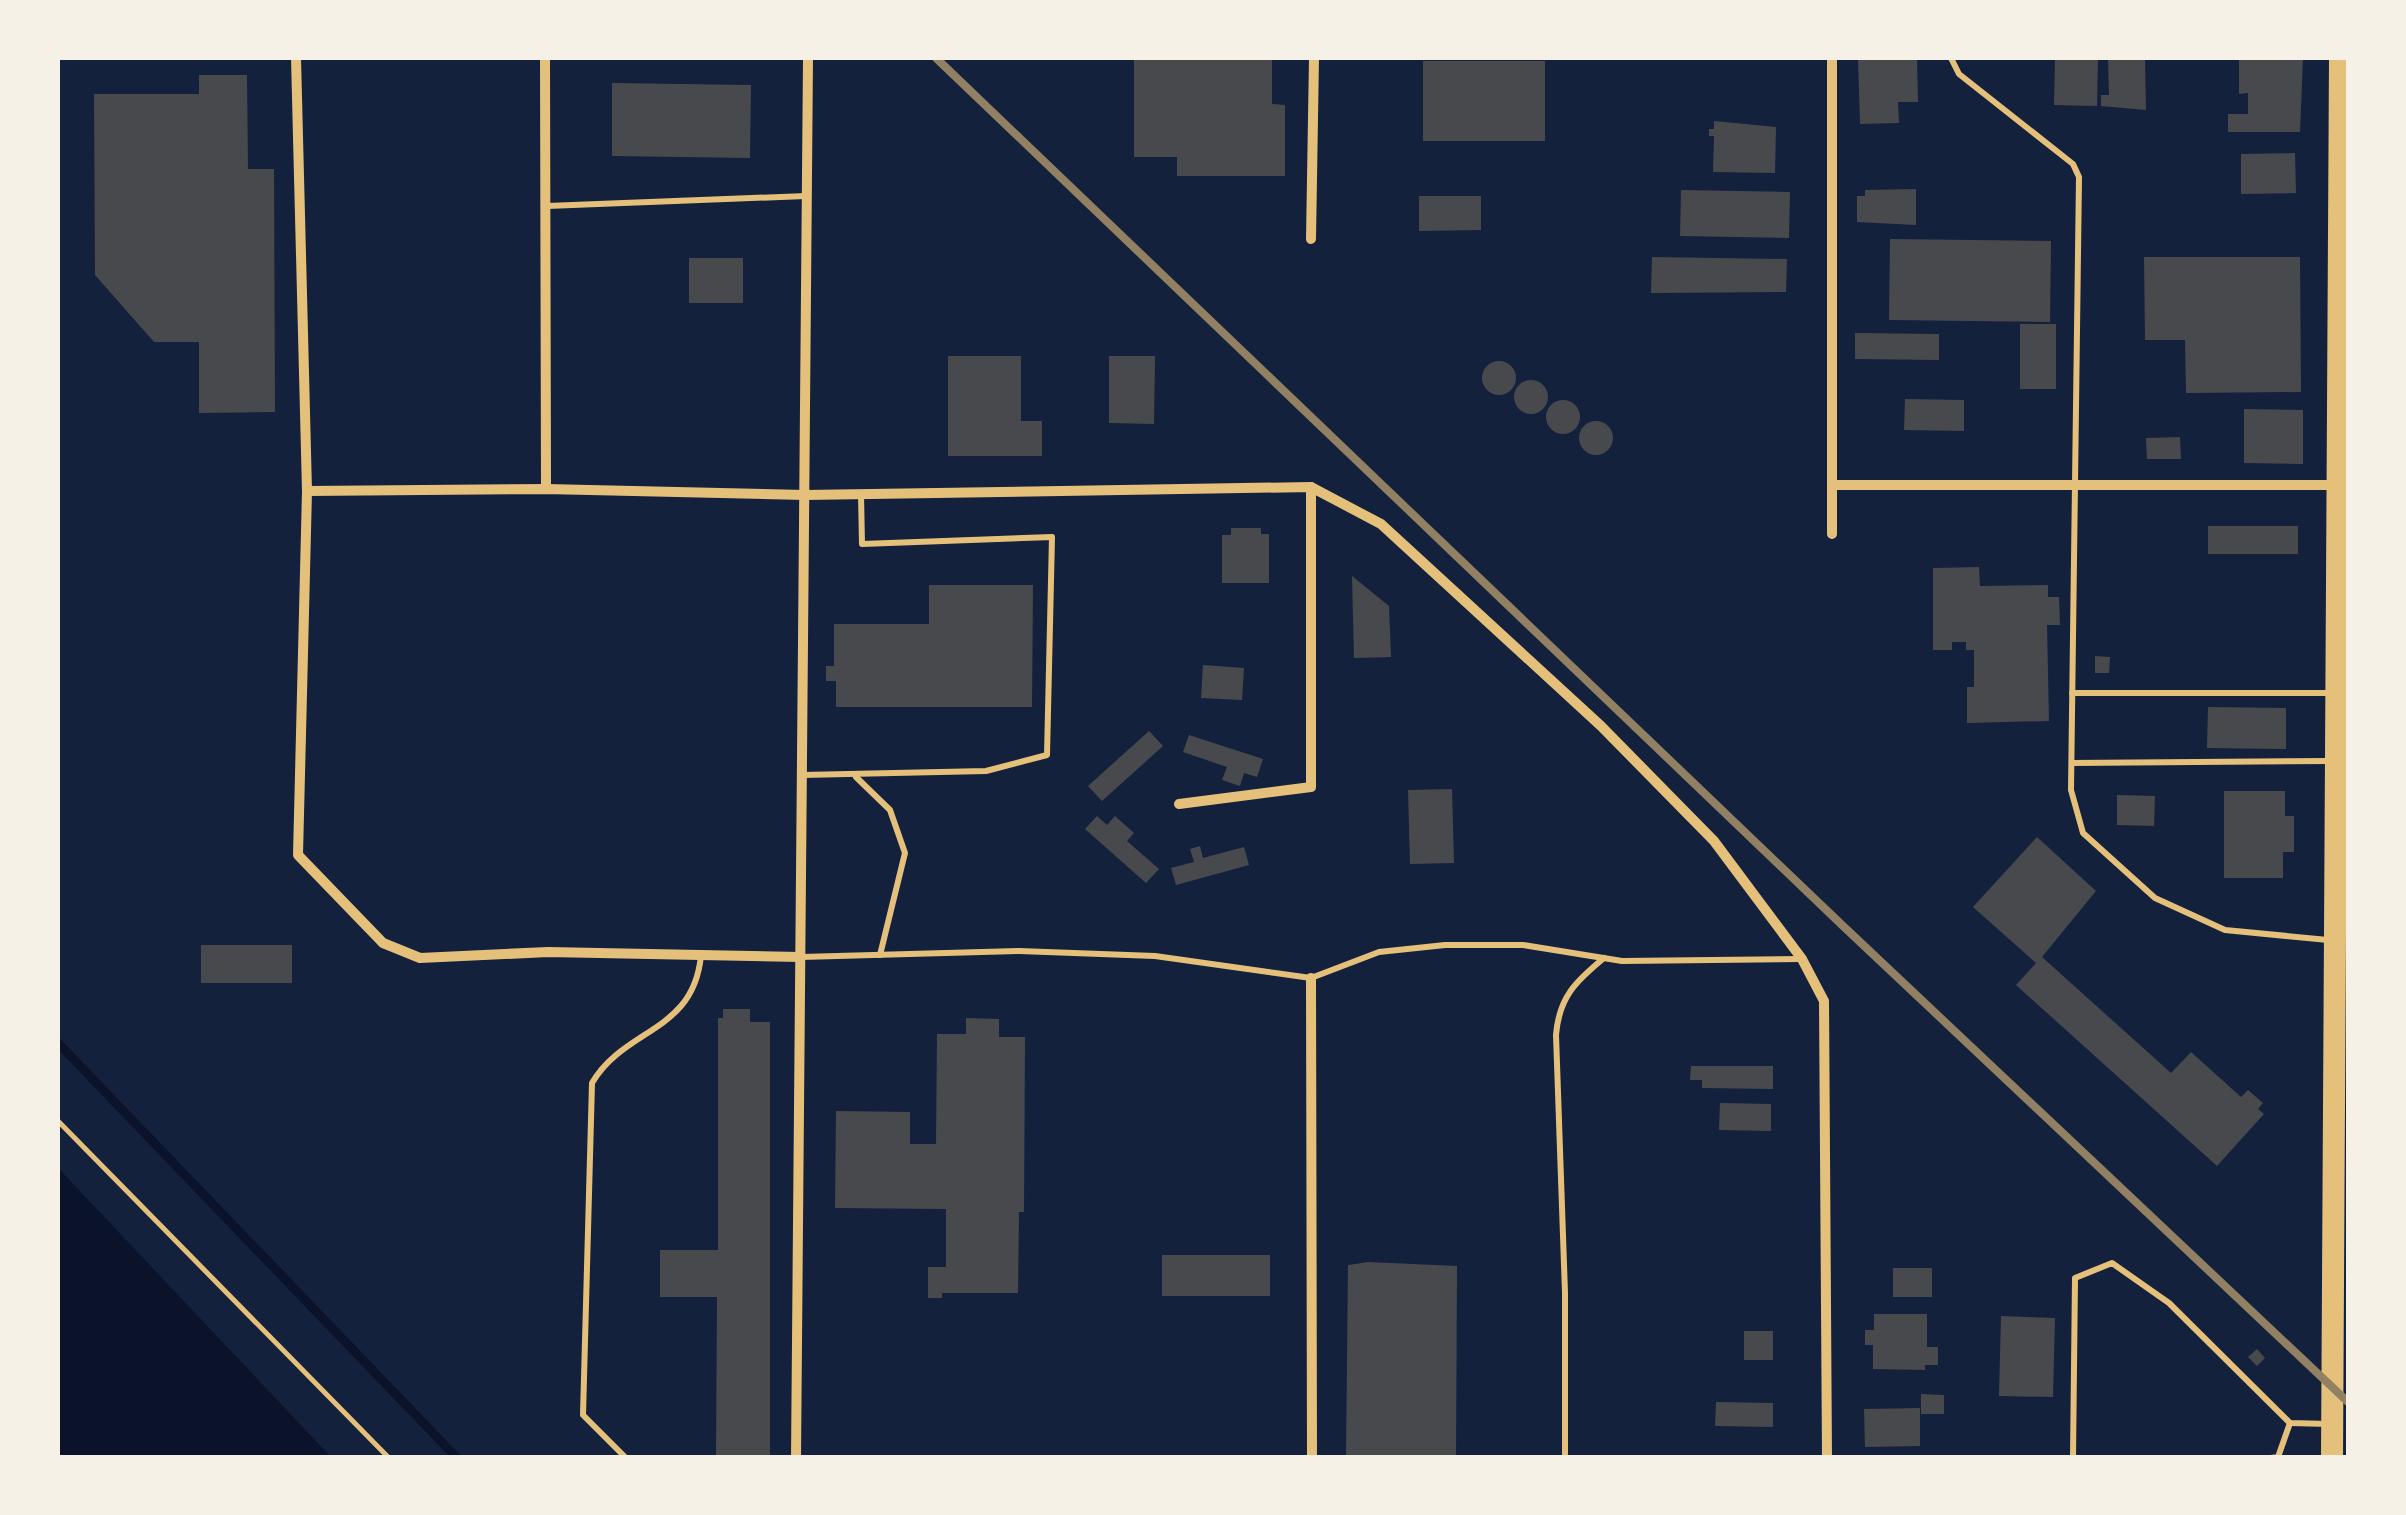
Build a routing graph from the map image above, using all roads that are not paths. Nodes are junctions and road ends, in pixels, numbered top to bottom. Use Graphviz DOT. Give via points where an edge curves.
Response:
graph roads {
  1 [pos="296,58"];
  2 [pos="545,58"];
  3 [pos="808,58"];
  4 [pos="1314,58"];
  5 [pos="1832,58"];
  6 [pos="1950,58"];
  7 [pos="2340,58"];
  8 [pos="806,196"];
  9 [pos="545,206"];
  10 [pos="1311,239"];
  11 [pos="2344,267"];
  12 [pos="1832,485"];
  13 [pos="2074,485"];
  14 [pos="2343,485"];
  15 [pos="1311,487"];
  16 [pos="546,489"];
  17 [pos="307,491"];
  18 [pos="861,494"];
  19 [pos="805,495"];
  20 [pos="1832,534"];
  21 [pos="2072,693"];
  22 [pos="2337,693"];
  23 [pos="2336,761"];
  24 [pos="2072,763"];
  25 [pos="801,775"];
  26 [pos="856,777"];
  27 [pos="1179,804"];
  28 [pos="2335,940"];
  29 [pos="701,955"];
  30 [pos="880,955"];
  31 [pos="800,957"];
  32 [pos="1604,958"];
  33 [pos="1802,958"];
  34 [pos="2342,970"];
  35 [pos="1312,978"];
  36 [pos="2341,1171"];
  37 [pos="2290,1423"];
  38 [pos="2332,1424"];
  39 [pos="626,1458"];
  40 [pos="796,1458"];
  41 [pos="1312,1458"];
  42 [pos="1564,1458"];
  43 [pos="1827,1458"];
  44 [pos="2073,1458"];
  45 [pos="2271,1458"];
  46 [pos="2332,1458"];
  1 -- 17 [label="street"];
  2 -- 9 [label="street"];
  3 -- 8 [label="street"];
  4 -- 10 [label="street"];
  5 -- 12 [label="street"];
  6 -- 13 [label="lane" via="1959,74 2073,164 2079,177"];
  7 -- 11 [label="main road"];
  8 -- 9 [label="lane"];
  8 -- 19 [label="street"];
  9 -- 16 [label="street"];
  11 -- 14 [label="main road"];
  12 -- 13 [label="street"];
  12 -- 20 [label="street"];
  13 -- 14 [label="street"];
  13 -- 21 [label="lane"];
  14 -- 22 [label="main road"];
  15 -- 18 [label="street"];
  15 -- 27 [label="street" via="1311,786"];
  15 -- 33 [label="street" via="1380,524 1600,726 1714,841"];
  16 -- 17 [label="street"];
  16 -- 19 [label="street"];
  17 -- 29 [label="street" via="296,841 304,865 382,944 409,956"];
  18 -- 19 [label="street"];
  18 -- 26 [label="lane" via="862,544 1052,537 1051,668 1048,755 986,772"];
  19 -- 25 [label="street"];
  21 -- 22 [label="lane"];
  21 -- 24 [label="lane"];
  22 -- 23 [label="main road"];
  23 -- 24 [label="lane"];
  23 -- 28 [label="main road"];
  24 -- 28 [label="lane" via="2071,790 2083,832 2155,898 2225,930"];
  25 -- 26 [label="lane"];
  25 -- 31 [label="street"];
  26 -- 30 [label="lane" via="890,810 906,852"];
  28 -- 34 [label="main road"];
  29 -- 31 [label="street"];
  29 -- 39 [label="lane" via="699,981 680,1011 601,1068 592,1083 582,1415"];
  30 -- 31 [label="lane"];
  30 -- 35 [label="lane" via="1154,956"];
  31 -- 40 [label="street"];
  32 -- 33 [label="lane"];
  32 -- 35 [label="lane" via="1524,946 1446,945 1379,952"];
  32 -- 42 [label="lane" via="1562,1000 1556,1035"];
  33 -- 43 [label="street" via="1824,1001"];
  34 -- 36 [label="main road"];
  35 -- 41 [label="street"];
  36 -- 38 [label="main road"];
  37 -- 38 [label="lane"];
  37 -- 44 [label="lane" via="2169,1304 2112,1264 2074,1278"];
  37 -- 45 [label="lane" via="2278,1457"];
  38 -- 46 [label="main road"];
}
